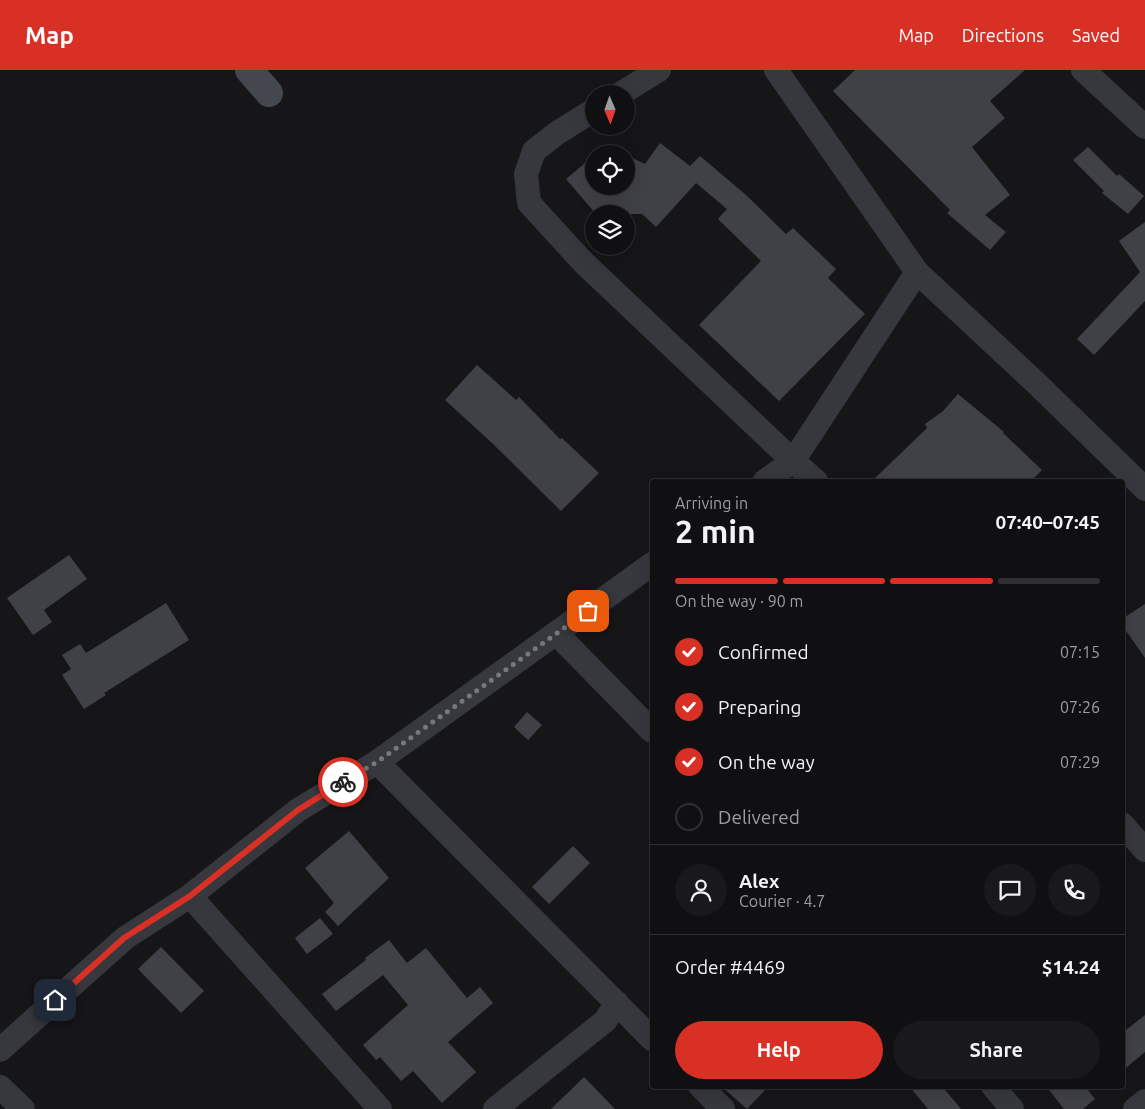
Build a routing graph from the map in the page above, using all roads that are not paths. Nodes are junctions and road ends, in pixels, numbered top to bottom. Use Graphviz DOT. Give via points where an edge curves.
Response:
graph roads {
  1 [pos="249,70"];
  2 [pos="658,70"];
  3 [pos="776,70"];
  4 [pos="1083,70"];
  5 [pos="634,85"];
  6 [pos="269,93"];
  7 [pos="585,116"];
  8 [pos="1145,127"];
  9 [pos="917,272"];
  10 [pos="793,461"];
  11 [pos="768,479"];
  12 [pos="814,479"];
  13 [pos="1145,489"];
  14 [pos="650,565"];
  15 [pos="556,633"];
  16 [pos="650,729"];
  17 [pos="377,762"];
  18 [pos="1125,827"];
  19 [pos="1145,850"];
  20 [pos="190,896"];
  21 [pos="617,1003"];
  22 [pos="650,1036"];
  23 [pos="0,1050"];
  24 [pos="0,1087"];
  25 [pos="703,1089"];
  26 [pos="995,1089"];
  27 [pos="1145,1101"];
  28 [pos="23,1109"];
  29 [pos="380,1109"];
  30 [pos="495,1109"];
  31 [pos="723,1109"];
  32 [pos="1012,1109"];
  33 [pos="1136,1109"];
  1 -- 6 [label="street"];
  2 -- 5 [label="street"];
  3 -- 9 [label="street"];
  4 -- 8 [label="street"];
  7 -- 10 [label="street" via="534,151 526,174 528,203 583,262"];
  9 -- 10 [label="street"];
  9 -- 13 [label="street"];
  10 -- 11 [label="street"];
  10 -- 12 [label="street"];
  14 -- 15 [label="street"];
  15 -- 16 [label="street"];
  15 -- 17 [label="street"];
  17 -- 20 [label="street" via="298,810"];
  17 -- 21 [label="street"];
  18 -- 19 [label="street"];
  20 -- 23 [label="street" via="124,938"];
  20 -- 29 [label="street"];
  21 -- 22 [label="street"];
  21 -- 30 [label="street" via="605,1021"];
  24 -- 28 [label="street"];
  25 -- 31 [label="street"];
  26 -- 32 [label="street"];
  27 -- 33 [label="street"];
}
